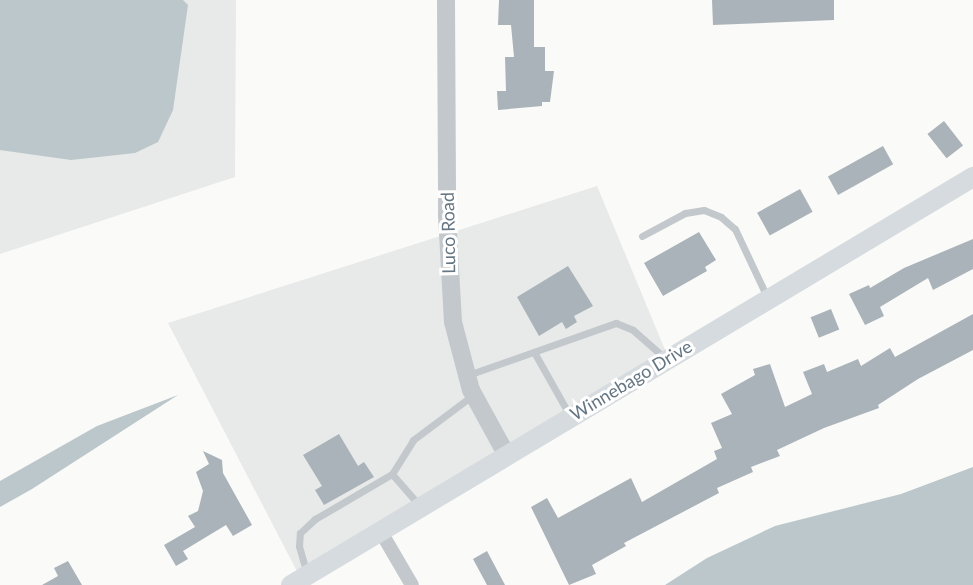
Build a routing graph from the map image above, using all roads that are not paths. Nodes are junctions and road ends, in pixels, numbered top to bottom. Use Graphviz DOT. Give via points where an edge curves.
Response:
graph roads {
  1 [pos="446,0"];
  2 [pos="973,177"];
  3 [pos="642,236"];
  4 [pos="768,298"];
  5 [pos="534,352"];
  6 [pos="666,359"];
  7 [pos="466,376"];
  8 [pos="474,395"];
  9 [pos="570,416"];
  10 [pos="506,454"];
  11 [pos="392,474"];
  12 [pos="421,507"];
  13 [pos="381,532"];
  14 [pos="299,580"];
  15 [pos="412,585"];
  1 -- 7 [label="street, Luco Road" via="448,260 453,322"];
  2 -- 4 [label="main road, Winnebago Drive"];
  3 -- 4 [label="lane" via="685,213 704,210 721,217 735,229"];
  4 -- 6 [label="main road, Winnebago Drive"];
  5 -- 6 [label="lane" via="616,323 633,330"];
  5 -- 7 [label="lane"];
  5 -- 9 [label="lane"];
  6 -- 9 [label="main road, Winnebago Drive"];
  7 -- 8 [label="street, Luco Road"];
  8 -- 10 [label="street, Luco Road"];
  8 -- 11 [label="lane" via="413,440"];
  9 -- 10 [label="main road, Winnebago Drive"];
  10 -- 12 [label="main road, Winnebago Drive"];
  11 -- 12 [label="lane"];
  11 -- 14 [label="lane" via="315,519 300,533"];
  12 -- 13 [label="main road, Winnebago Drive"];
  13 -- 14 [label="main road, Winnebago Drive"];
  13 -- 15 [label="street"];
}
